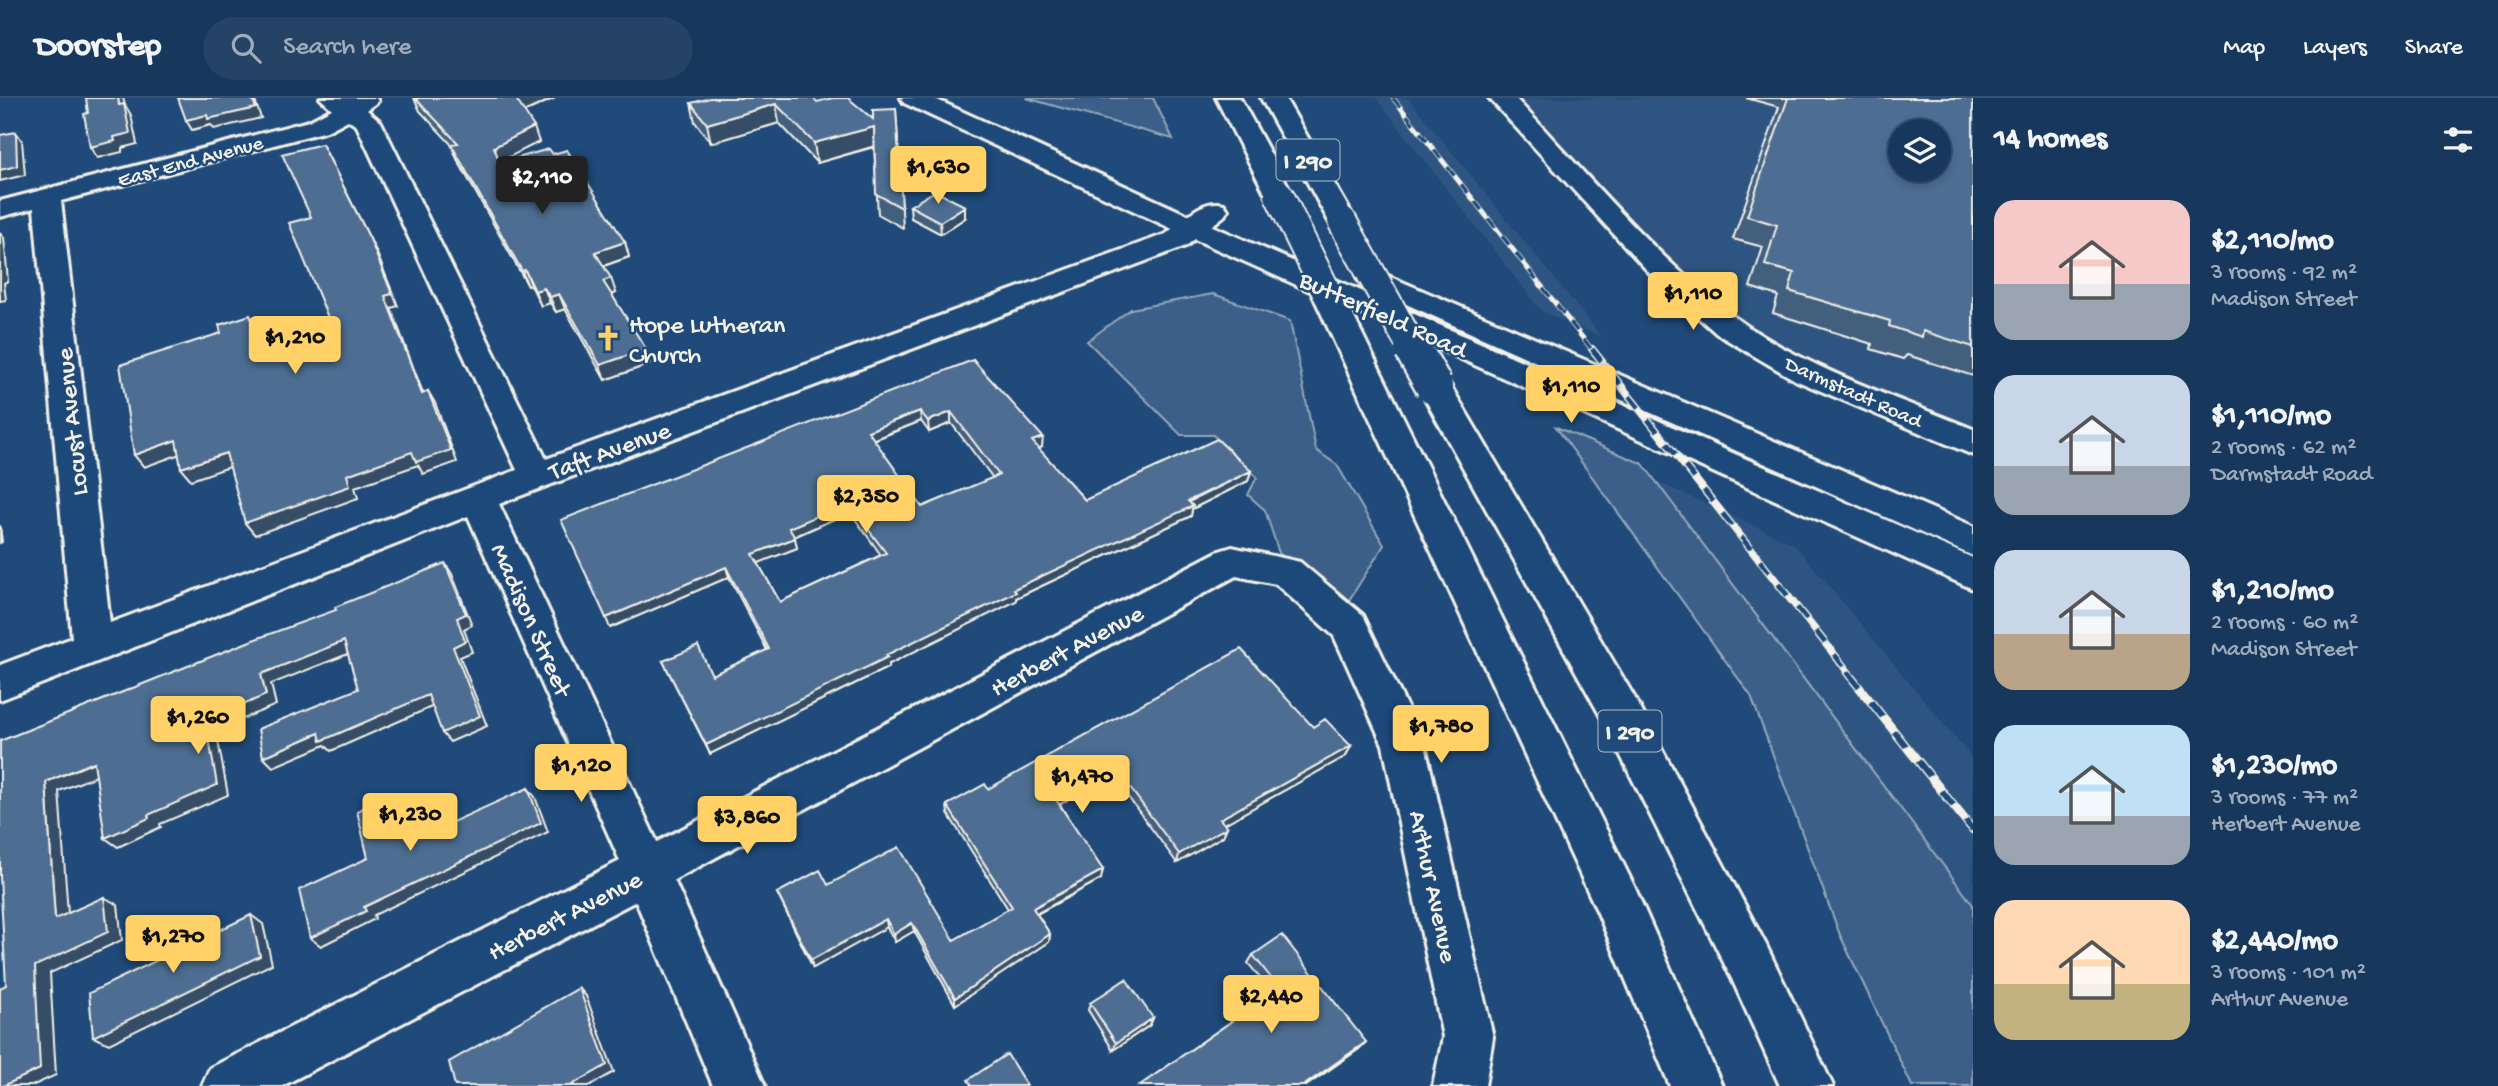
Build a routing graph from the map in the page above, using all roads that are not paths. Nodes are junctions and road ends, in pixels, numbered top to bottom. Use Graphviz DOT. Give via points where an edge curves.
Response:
graph roads {
  1 [pos="913,98"];
  2 [pos="956,98"];
  3 [pos="1228,98"];
  4 [pos="1273,98"];
  5 [pos="1500,98"];
  6 [pos="351,101"];
  7 [pos="47,197"];
  8 [pos="0,209"];
  9 [pos="1203,218"];
  10 [pos="1973,443"];
  11 [pos="537,476"];
  12 [pos="478,498"];
  13 [pos="1973,541"];
  14 [pos="1232,561"];
  15 [pos="1973,574"];
  16 [pos="93,648"];
  17 [pos="0,683"];
  18 [pos="647,871"];
  19 [pos="228,1086"];
  20 [pos="739,1086"];
  21 [pos="1459,1086"];
  22 [pos="1696,1086"];
  23 [pos="1807,1086"];
  1 -- 9 [label="main road, Butterfield Road"];
  2 -- 9 [label="main road, Butterfield Road"];
  3 -- 22 [label="main road, I 290, bridge" via="1279,195 1617,902"];
  4 -- 23 [label="main road, I 290, bridge" via="1621,713"];
  5 -- 10 [label="main road, Darmstadt Road" via="1666,274 1728,327 1806,372"];
  6 -- 7 [label="main road, East End Avenue" via="318,126"];
  6 -- 11 [label="main road" via="368,122"];
  7 -- 8 [label="main road, East End Avenue"];
  7 -- 16 [label="main road, Locust Avenue"];
  9 -- 11 [label="main road, Taft Avenue" via="1176,240"];
  9 -- 13 [label="main road, Butterfield Road"];
  9 -- 15 [label="main road, Butterfield Road"];
  11 -- 12 [label="main road, Taft Avenue"];
  12 -- 16 [label="main road, Taft Avenue"];
  12 -- 18 [label="main road, Madison Street"];
  14 -- 18 [label="main road, Herbert Avenue"];
  14 -- 21 [label="main road, Arthur Avenue" via="1287,572 1349,626 1404,745 1468,1037"];
  16 -- 17 [label="main road, Taft Avenue"];
  18 -- 19 [label="main road, Herbert Avenue"];
  18 -- 20 [label="main road, Madison Street"];
}
